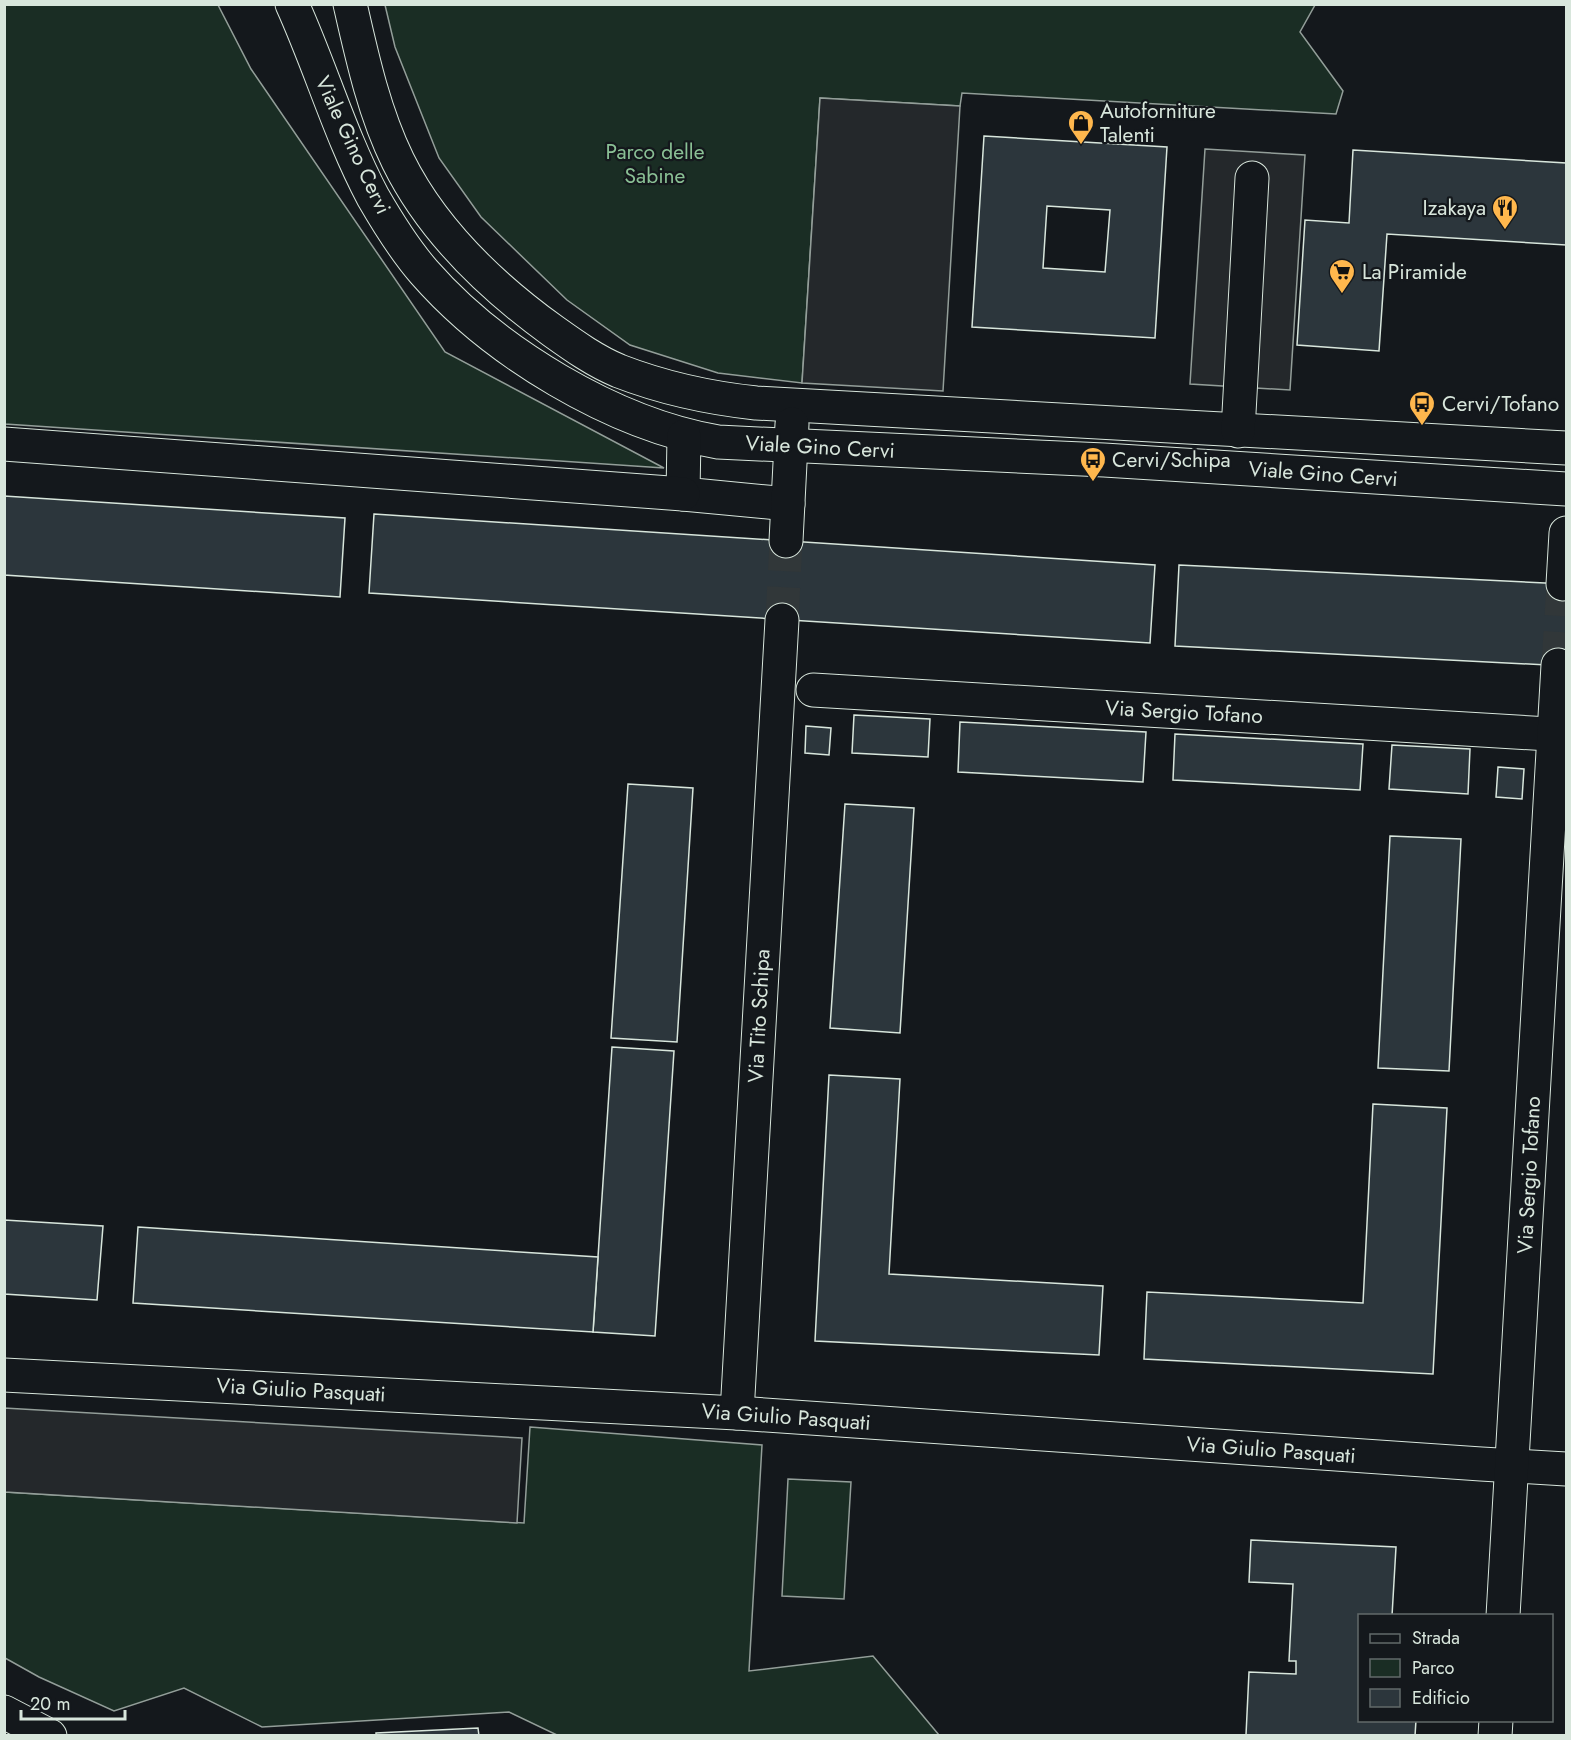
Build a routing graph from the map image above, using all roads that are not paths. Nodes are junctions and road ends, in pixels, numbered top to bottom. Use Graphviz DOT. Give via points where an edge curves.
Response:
graph roads {
  1 [pos="292,4"];
  2 [pos="350,4"];
  3 [pos="1252,178"];
  4 [pos="793,405"];
  5 [pos="1238,431"];
  6 [pos="684,436"];
  7 [pos="4,444"];
  8 [pos="791,446"];
  9 [pos="1566,448"];
  10 [pos="1566,489"];
  11 [pos="683,494"];
  12 [pos="788,504"];
  13 [pos="1566,533"];
  14 [pos="786,541"];
  15 [pos="1563,584"];
  16 [pos="782,620"];
  17 [pos="1558,665"];
  18 [pos="813,690"];
  19 [pos="1560,734"];
  20 [pos="4,1375"];
  21 [pos="737,1413"];
  22 [pos="1512,1465"];
  23 [pos="1566,1468"];
  24 [pos="1503,1614"];
  25 [pos="4,1712"];
  26 [pos="50,1736"];
  1 -- 6 [label="street, Viale Gino Cervi" via="366,183 392,229 424,273 494,337 540,369 609,408"];
  2 -- 4 [label="street, Viale Gino Cervi" via="374,99 401,166 444,230 497,286 575,347 619,370 704,396"];
  3 -- 5 [label="street"];
  4 -- 5 [label="street, Viale Gino Cervi"];
  4 -- 8 [label="street"];
  5 -- 9 [label="street, Viale Gino Cervi"];
  6 -- 8 [label="street, Viale Gino Cervi"];
  6 -- 11 [label="street"];
  7 -- 11 [label="street"];
  8 -- 10 [label="street, Viale Gino Cervi"];
  8 -- 12 [label="street"];
  11 -- 12 [label="street"];
  12 -- 14 [label="street"];
  13 -- 15 [label="street"];
  16 -- 21 [label="street, Via Tito Schipa"];
  17 -- 19 [label="street, Via Sergio Tofano"];
  18 -- 19 [label="street, Via Sergio Tofano"];
  19 -- 22 [label="street, Via Sergio Tofano"];
  20 -- 21 [label="street, Via Giulio Pasquati"];
  21 -- 22 [label="street, Via Giulio Pasquati"];
  22 -- 23 [label="street, Via Giulio Pasquati"];
  22 -- 24 [label="street, Via Sergio Tofano"];
  25 -- 26 [label="street"];
}
